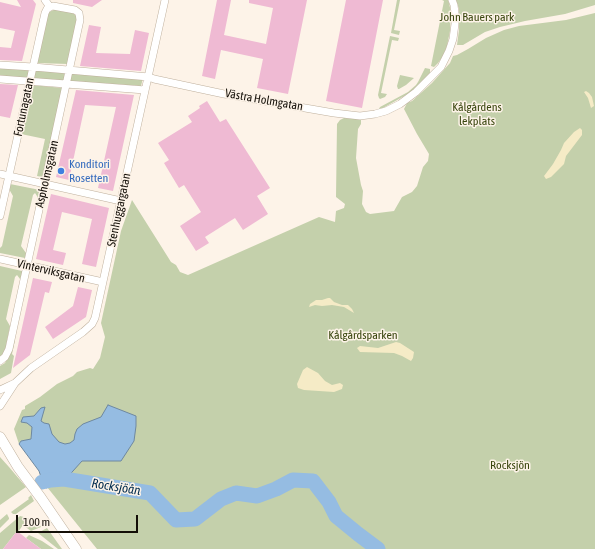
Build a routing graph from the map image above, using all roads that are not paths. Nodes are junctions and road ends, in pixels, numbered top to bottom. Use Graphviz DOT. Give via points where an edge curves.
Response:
graph roads {
  1 [pos="45,0"];
  2 [pos="165,0"];
  3 [pos="452,0"];
  4 [pos="50,7"];
  5 [pos="0,65"];
  6 [pos="33,67"];
  7 [pos="70,70"];
  8 [pos="152,78"];
  9 [pos="0,79"];
  10 [pos="29,81"];
  11 [pos="67,84"];
  12 [pos="145,90"];
  13 [pos="0,174"];
  14 [pos="9,176"];
  15 [pos="44,184"];
  16 [pos="121,201"];
  17 [pos="0,216"];
  18 [pos="0,259"];
  19 [pos="26,265"];
  20 [pos="103,282"];
  21 [pos="0,362"];
  22 [pos="15,383"];
  23 [pos="0,390"];
  24 [pos="0,406"];
  25 [pos="0,437"];
  26 [pos="0,452"];
  27 [pos="18,467"];
  28 [pos="76,549"];
  1 -- 4 [label="street"];
  2 -- 8 [label="street, Stenhuggargatan"];
  3 -- 8 [label="street, Västra Holmgatan" via="455,13 453,39 441,67 400,104 375,114 360,116 334,113 224,94"];
  4 -- 6 [label="street, Fortunagatan" via="45,13"];
  4 -- 7 [label="street, Aspholmsgatan" via="75,10 80,16"];
  5 -- 6 [label="street, Västra Holmgatan"];
  6 -- 7 [label="street, Västra Holmgatan"];
  6 -- 10 [label="street, Fortunagatan"];
  7 -- 8 [label="street, Västra Holmgatan"];
  7 -- 11 [label="street, Aspholmsgatan"];
  8 -- 12 [label="street, Stenhuggargatan"];
  9 -- 10 [label="street"];
  10 -- 11 [label="street"];
  10 -- 14 [label="street, Fortunagatan"];
  11 -- 12 [label="street"];
  11 -- 15 [label="street, Aspholmsgatan"];
  12 -- 16 [label="street, Stenhuggargatan"];
  13 -- 14 [label="street"];
  14 -- 15 [label="street"];
  14 -- 17 [label="street, Fortunagatan"];
  15 -- 16 [label="street"];
  15 -- 19 [label="street, Aspholmsgatan"];
  16 -- 20 [label="street, Stenhuggargatan"];
  18 -- 19 [label="street, Vinterviksgatan"];
  19 -- 20 [label="street, Vinterviksgatan"];
  19 -- 21 [label="street, Aspholmsgatan" via="9,349"];
  20 -- 22 [label="street, Stenhuggargatan" via="92,324 31,368"];
  22 -- 23 [label="street, Stenhuggargatan"];
  22 -- 24 [label="street, Stenhuggargatan"];
  25 -- 27 [label="main road"];
  26 -- 27 [label="main road"];
  27 -- 28 [label="main road"];
}
